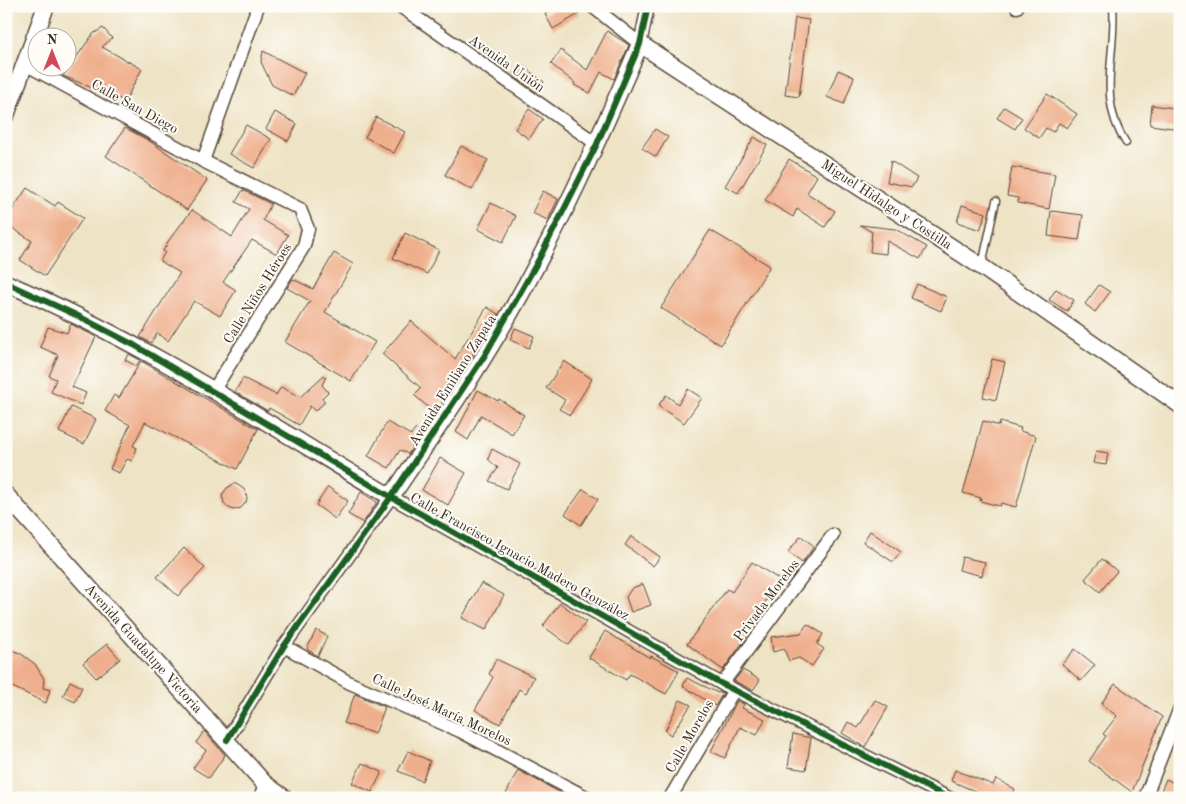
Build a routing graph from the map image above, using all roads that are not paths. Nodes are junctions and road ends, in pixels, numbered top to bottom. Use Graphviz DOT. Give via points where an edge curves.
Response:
graph roads {
  1 [pos="46,6"];
  2 [pos="258,6"];
  3 [pos="400,6"];
  4 [pos="592,6"];
  5 [pos="648,6"];
  6 [pos="1113,6"];
  7 [pos="640,44"];
  8 [pos="25,64"];
  9 [pos="6,115"];
  10 [pos="1126,143"];
  11 [pos="597,144"];
  12 [pos="203,161"];
  13 [pos="996,201"];
  14 [pos="982,266"];
  15 [pos="6,283"];
  16 [pos="213,392"];
  17 [pos="1180,405"];
  18 [pos="6,495"];
  19 [pos="391,497"];
  20 [pos="833,535"];
  21 [pos="284,646"];
  22 [pos="728,687"];
  23 [pos="1180,708"];
  24 [pos="227,740"];
  25 [pos="262,791"];
  26 [pos="927,792"];
  27 [pos="284,798"];
  28 [pos="588,798"];
  29 [pos="670,798"];
  30 [pos="949,798"];
  31 [pos="1145,798"];
  1 -- 8 [label="street"];
  2 -- 12 [label="street"];
  3 -- 11 [label="street, Avenida Unión"];
  4 -- 7 [label="street, Miguel Hidalgo y Costilla"];
  5 -- 7 [label="street, Avenida Emiliano Zapata"];
  6 -- 10 [label="lane" via="1111,108 1117,129"];
  7 -- 11 [label="street, Avenida Emiliano Zapata"];
  7 -- 14 [label="street, Miguel Hidalgo y Costilla"];
  8 -- 9 [label="street"];
  8 -- 12 [label="street, Calle San Diego"];
  11 -- 19 [label="street, Avenida Emiliano Zapata" via="538,261 485,355"];
  12 -- 16 [label="street, Calle Niños Héroes" via="300,209 308,229 304,246"];
  13 -- 14 [label="lane"];
  14 -- 17 [label="street, Miguel Hidalgo y Costilla"];
  15 -- 16 [label="street, Calle Francisco Ignacio Madero González" via="134,345"];
  16 -- 19 [label="street, Calle Francisco Ignacio Madero González"];
  18 -- 24 [label="street, Avenida Guadalupe Victoria"];
  19 -- 21 [label="street, Avenida Emiliano Zapata"];
  19 -- 22 [label="street, Calle Francisco Ignacio Madero González"];
  20 -- 22 [label="street, Privada Morelos"];
  21 -- 24 [label="street, Avenida Emiliano Zapata"];
  21 -- 28 [label="street, Calle José María Morelos" via="350,683 460,731"];
  22 -- 26 [label="street, Calle Francisco Ignacio Madero González"];
  22 -- 29 [label="street, Calle Morelos"];
  23 -- 31 [label="street"];
  24 -- 25 [label="street, Avenida Guadalupe Victoria"];
  25 -- 27 [label="street, Avenida Guadalupe Victoria"];
  26 -- 30 [label="street, Calle Francisco Ignacio Madero González"];
}
